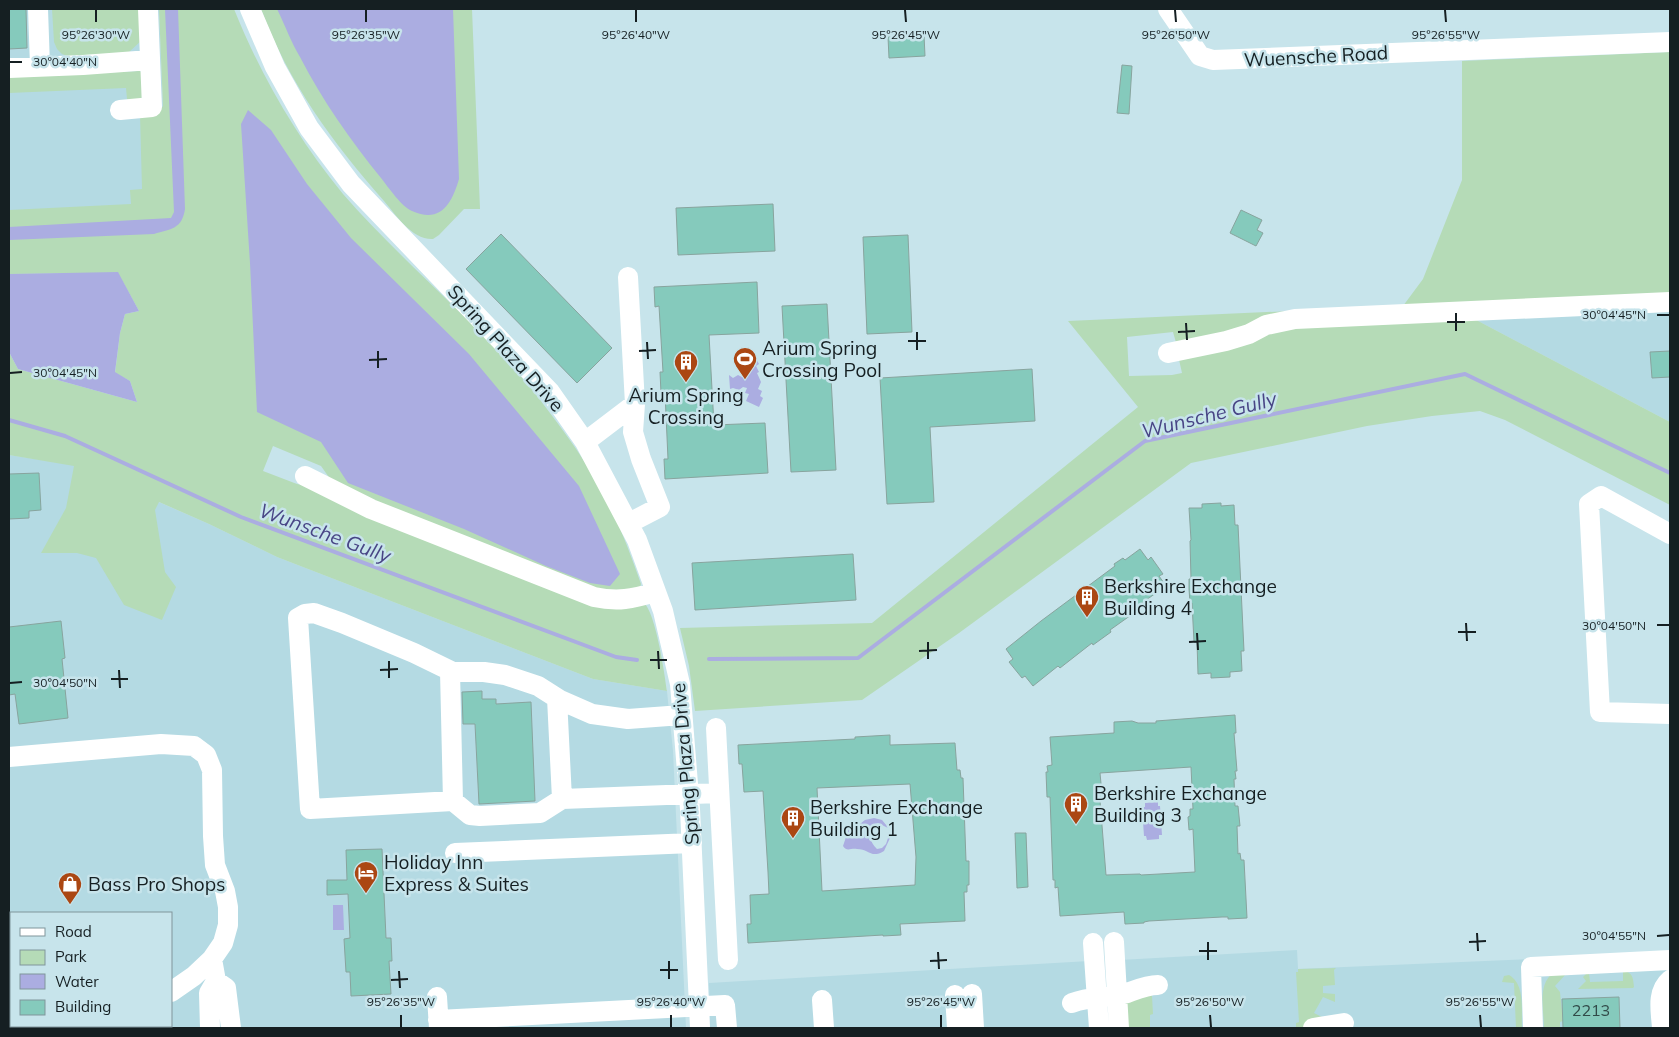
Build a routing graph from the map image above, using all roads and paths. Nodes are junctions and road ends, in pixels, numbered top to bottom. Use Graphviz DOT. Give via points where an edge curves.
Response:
graph roads {
  1 [pos="38,9"];
  2 [pos="148,9"];
  3 [pos="250,9"];
  4 [pos="1168,9"];
  5 [pos="1670,42"];
  6 [pos="150,60"];
  7 [pos="40,66"];
  8 [pos="9,68"];
  9 [pos="120,110"];
  10 [pos="628,277"];
  11 [pos="1670,302"];
  12 [pos="1168,353"];
  13 [pos="635,404"];
  14 [pos="585,442"];
  15 [pos="305,476"];
  16 [pos="629,523"];
  17 [pos="1670,534"];
  18 [pos="656,592"];
  19 [pos="450,671"];
  20 [pos="557,698"];
  21 [pos="1670,714"];
  22 [pos="682,715"];
  23 [pos="716,728"];
  24 [pos="9,757"];
  25 [pos="720,793"];
  26 [pos="689,794"];
  27 [pos="562,799"];
  28 [pos="453,801"];
  29 [pos="692,843"];
  30 [pos="455,853"];
  31 [pos="725,896"];
  32 [pos="694,897"];
  33 [pos="1114,942"];
  34 [pos="1093,943"];
  35 [pos="212,959"];
  36 [pos="728,960"];
  37 [pos="1670,960"];
  38 [pos="216,981"];
  39 [pos="1158,985"];
  40 [pos="1667,987"];
  41 [pos="172,991"];
  42 [pos="1117,994"];
  43 [pos="437,997"];
  44 [pos="1097,997"];
  45 [pos="822,1000"];
  46 [pos="1072,1003"];
  47 [pos="699,1006"];
  48 [pos="583,1020"];
  49 [pos="484,1023"];
  50 [pos="1344,1023"];
  51 [pos="438,1024"];
  52 [pos="210,1028"];
  53 [pos="230,1028"];
  54 [pos="700,1028"];
  55 [pos="727,1028"];
  56 [pos="824,1028"];
  57 [pos="957,1028"];
  58 [pos="974,1028"];
  59 [pos="1099,1028"];
  60 [pos="1119,1028"];
  61 [pos="1313,1028"];
  62 [pos="1533,1028"];
  63 [pos="1662,1028"];
  1 -- 7 [label="street"];
  2 -- 6 [label="street"];
  3 -- 14 [label="street, Spring Plaza Drive" via="309,128 351,184 530,369"];
  4 -- 5 [label="street, Wuensche Road" via="1200,56 1213,60"];
  6 -- 7 [label="street"];
  6 -- 9 [label="street" via="152,107"];
  7 -- 8 [label="street"];
  10 -- 13 [label="street"];
  11 -- 12 [label="street" via="1295,319 1226,341"];
  13 -- 14 [label="street"];
  13 -- 16 [label="street" via="633,432 660,507"];
  14 -- 16 [label="street, Spring Plaza Drive"];
  15 -- 18 [label="street" via="371,510 594,597 625,600"];
  16 -- 18 [label="street, Spring Plaza Drive"];
  17 -- 21 [label="street" via="1601,496 1589,504 1600,712"];
  18 -- 22 [label="street, Spring Plaza Drive" via="680,684"];
  19 -- 20 [label="street" via="505,676 538,686"];
  19 -- 28 [label="street"];
  19 -- 28 [label="street" via="338,621 314,613 298,618 310,809"];
  20 -- 22 [label="street" via="592,714 628,719"];
  20 -- 27 [label="street"];
  22 -- 26 [label="street, Spring Plaza Drive"];
  23 -- 25 [label="street"];
  24 -- 35 [label="street" via="161,744 194,746 206,755 212,770 215,865 228,907 223,943"];
  25 -- 26 [label="street"];
  25 -- 31 [label="street"];
  26 -- 27 [label="street"];
  26 -- 29 [label="street, Spring Plaza Drive"];
  27 -- 28 [label="street" via="540,813 480,816 470,815"];
  29 -- 30 [label="street"];
  29 -- 32 [label="street, Spring Plaza Drive"];
  31 -- 32 [label="street"];
  31 -- 36 [label="street"];
  32 -- 47 [label="street, Spring Plaza Drive"];
  33 -- 42 [label="street"];
  34 -- 44 [label="street"];
  35 -- 38 [label="street"];
  35 -- 41 [label="street"];
  37 -- 62 [label="street" via="1531,967"];
  38 -- 52 [label="street" via="209,993"];
  38 -- 53 [label="street" via="226,988"];
  39 -- 42 [label="street"];
  40 -- 63 [label="street" via="1660,1002"];
  42 -- 44 [label="street"];
  42 -- 60 [label="street"];
  43 -- 51 [label="street"];
  44 -- 46 [label="street"];
  44 -- 59 [label="street"];
  45 -- 56 [label="street"];
  47 -- 48 [label="street"];
  47 -- 54 [label="street, Spring Plaza Drive"];
  47 -- 55 [label="street" via="725,1005"];
  48 -- 49 [label="street"];
  49 -- 51 [label="street"];
  50 -- 61 [label="street"];
  57 -- 58 [label="street" via="964,994"];
}
